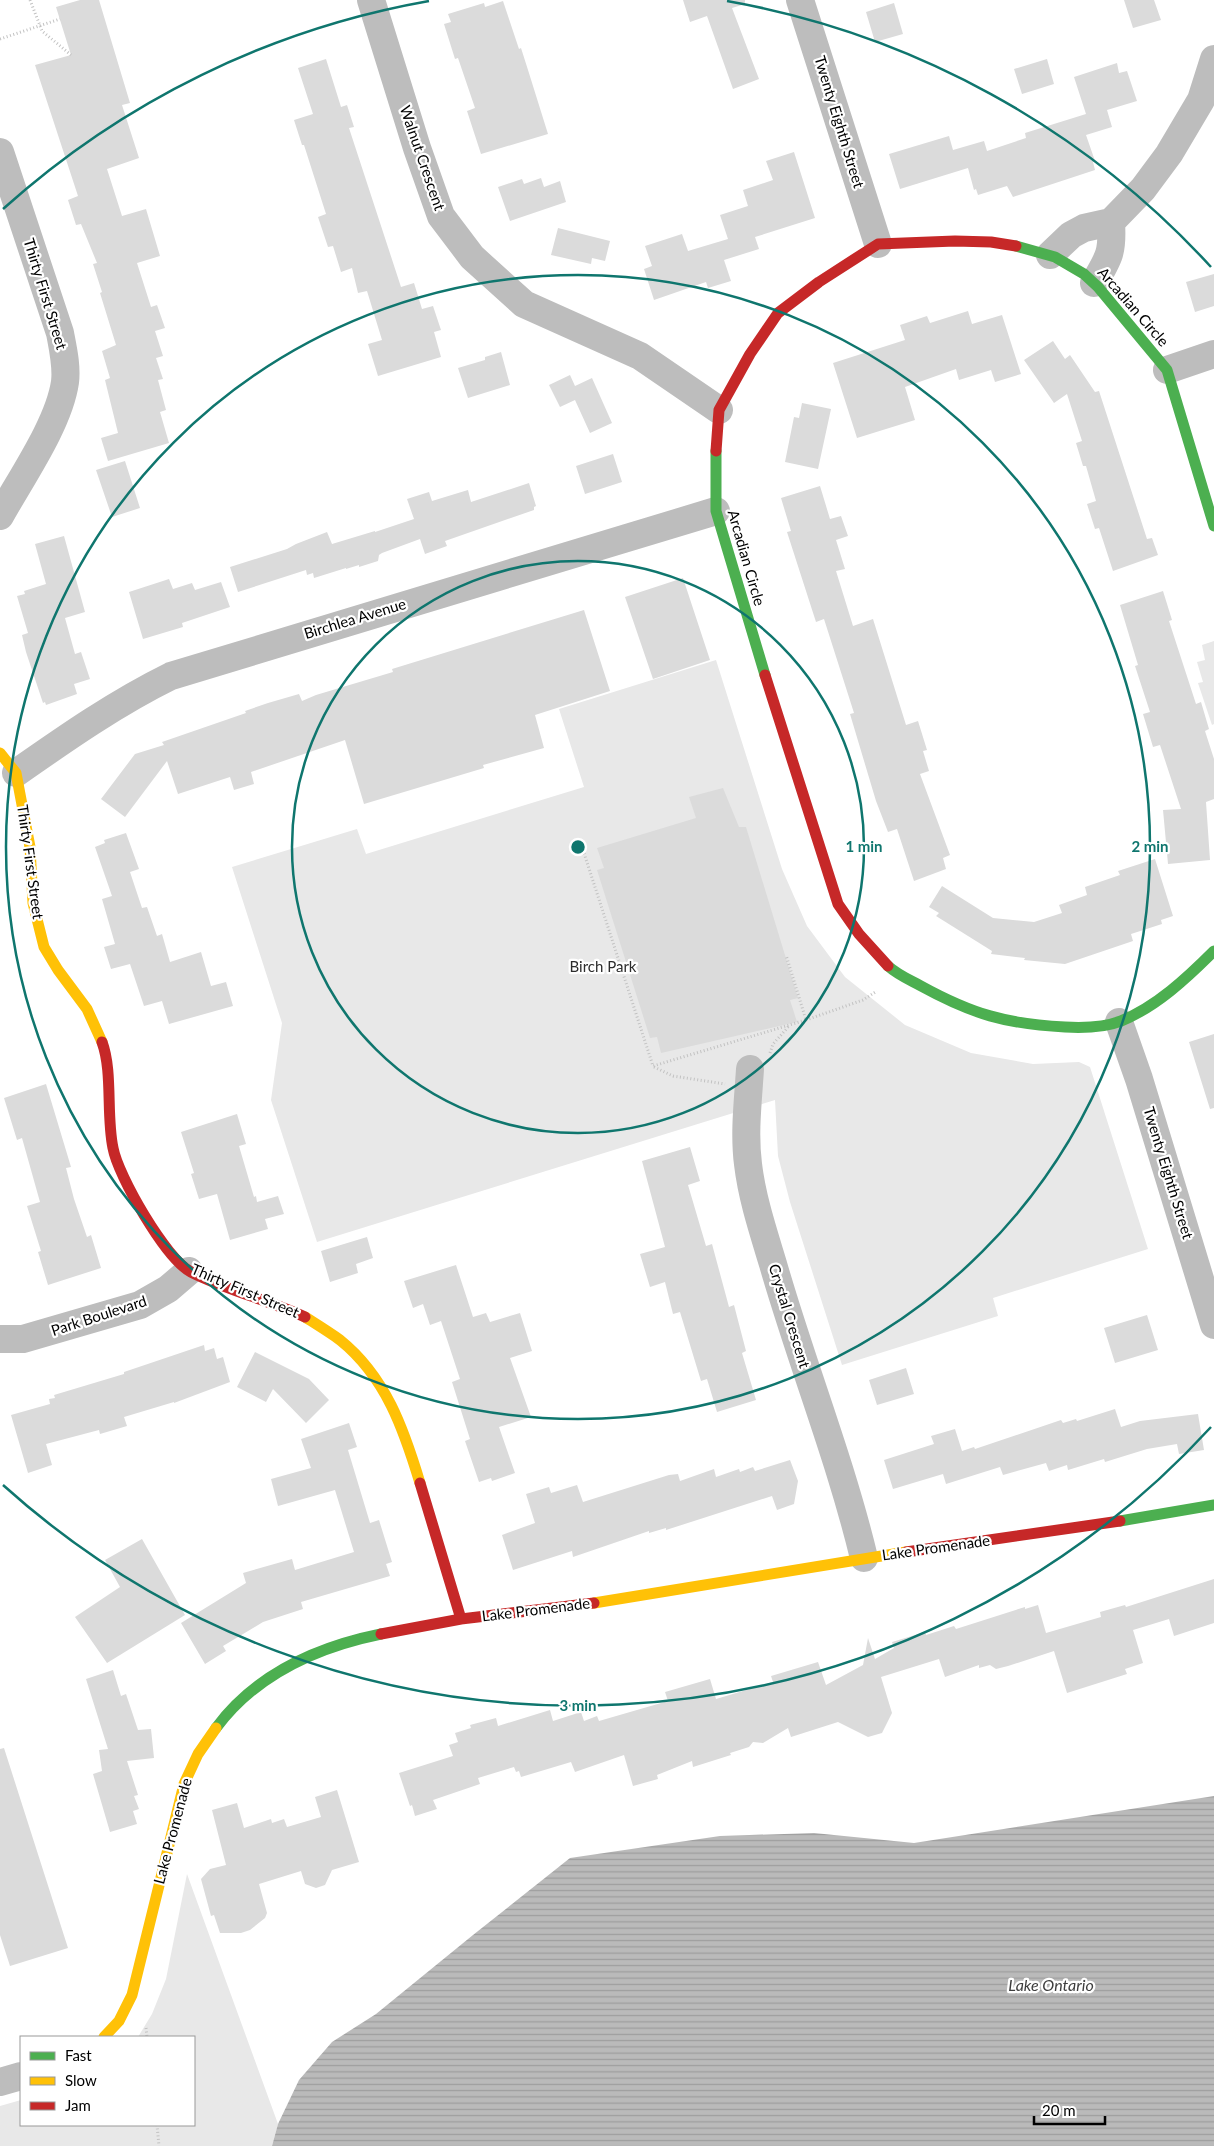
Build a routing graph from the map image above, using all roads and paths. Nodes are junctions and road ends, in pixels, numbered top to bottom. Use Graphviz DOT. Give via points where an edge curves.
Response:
graph roads {
  1 [pos="30,0"];
  2 [pos="371,0"];
  3 [pos="800,0"];
  4 [pos="60,19"];
  5 [pos="39,26"];
  6 [pos="0,39"];
  7 [pos="71,55"];
  8 [pos="1214,59"];
  9 [pos="0,152"];
  10 [pos="1111,222"];
  11 [pos="878,244"];
  12 [pos="1050,255"];
  13 [pos="1094,283"];
  14 [pos="1214,354"];
  15 [pos="1167,370"];
  16 [pos="719,410"];
  17 [pos="716,511"];
  18 [pos="0,516"];
  19 [pos="1214,526"];
  20 [pos="8,763"];
  21 [pos="583,850"];
  22 [pos="1214,951"];
  23 [pos="786,955"];
  24 [pos="902,976"];
  25 [pos="806,1020"];
  26 [pos="1120,1022"];
  27 [pos="789,1025"];
  28 [pos="653,1066"];
  29 [pos="749,1078"];
  30 [pos="189,1271"];
  31 [pos="1214,1325"];
  32 [pos="0,1339"];
  33 [pos="1214,1505"];
  34 [pos="864,1558"];
  35 [pos="461,1618"];
  36 [pos="105,2036"];
  37 [pos="20,2076"];
  38 [pos="0,2082"];
  39 [pos="156,2126"];
  40 [pos="159,2146"];
  1 -- 5 [label="path"];
  2 -- 16 [label="street, Walnut Crescent" via="441,216 472,257 524,304 640,356"];
  3 -- 11 [label="street, Twenty Eighth Street"];
  4 -- 5 [label="path"];
  5 -- 6 [label="path"];
  5 -- 7 [label="path"];
  8 -- 10 [label="street" via="1201,100 1170,154 1144,189"];
  9 -- 18 [label="street, Thirty First Street" via="60,333 65,380 61,402 48,430"];
  10 -- 12 [label="street" via="1084,228 1071,235"];
  10 -- 13 [label="street" via="1109,258"];
  11 -- 12 [label="street, Arcadian Circle" via="991,242"];
  11 -- 16 [label="street, Arcadian Circle" via="778,313 750,354"];
  12 -- 13 [label="street, Arcadian Circle" via="1070,264"];
  13 -- 15 [label="street, Arcadian Circle"];
  14 -- 15 [label="street"];
  15 -- 19 [label="street, Arcadian Circle"];
  16 -- 17 [label="street, Arcadian Circle"];
  17 -- 20 [label="street, Birchlea Avenue" via="171,676"];
  17 -- 24 [label="street, Arcadian Circle" via="789,756 838,904 859,934 890,968"];
  20 -- 30 [label="street, Thirty First Street" via="30,847 33,903 44,947 87,1009 104,1047 113,1149 120,1170 143,1215 163,1244"];
  21 -- 28 [label="path"];
  22 -- 26 [label="street, Arcadian Circle" via="1148,1008"];
  23 -- 25 [label="path"];
  24 -- 25 [label="path" via="863,1000"];
  24 -- 26 [label="street, Arcadian Circle" via="946,1000 991,1018 1028,1025 1081,1028"];
  25 -- 27 [label="path"];
  26 -- 31 [label="street, Twenty Eighth Street"];
  27 -- 28 [label="path"];
  27 -- 29 [label="path" via="773,1044 766,1062"];
  28 -- 29 [label="path" via="673,1076"];
  29 -- 34 [label="street, Crystal Crescent" via="746,1141 756,1206 781,1294 854,1515"];
  30 -- 32 [label="street, Park Boulevard" via="168,1289 140,1305 23,1340"];
  30 -- 35 [label="street, Thirty First Street" via="304,1316 341,1342 373,1374 386,1393 405,1434"];
  33 -- 34 [label="street, Lake Promenade"];
  34 -- 35 [label="street, Lake Promenade" via="592,1603"];
  35 -- 36 [label="street, Lake Promenade" via="347,1641 317,1652 263,1681 244,1695 216,1726 184,1784 132,1995 119,2021"];
  37 -- 38 [label="street"];
  39 -- 40 [label="path"];
}
